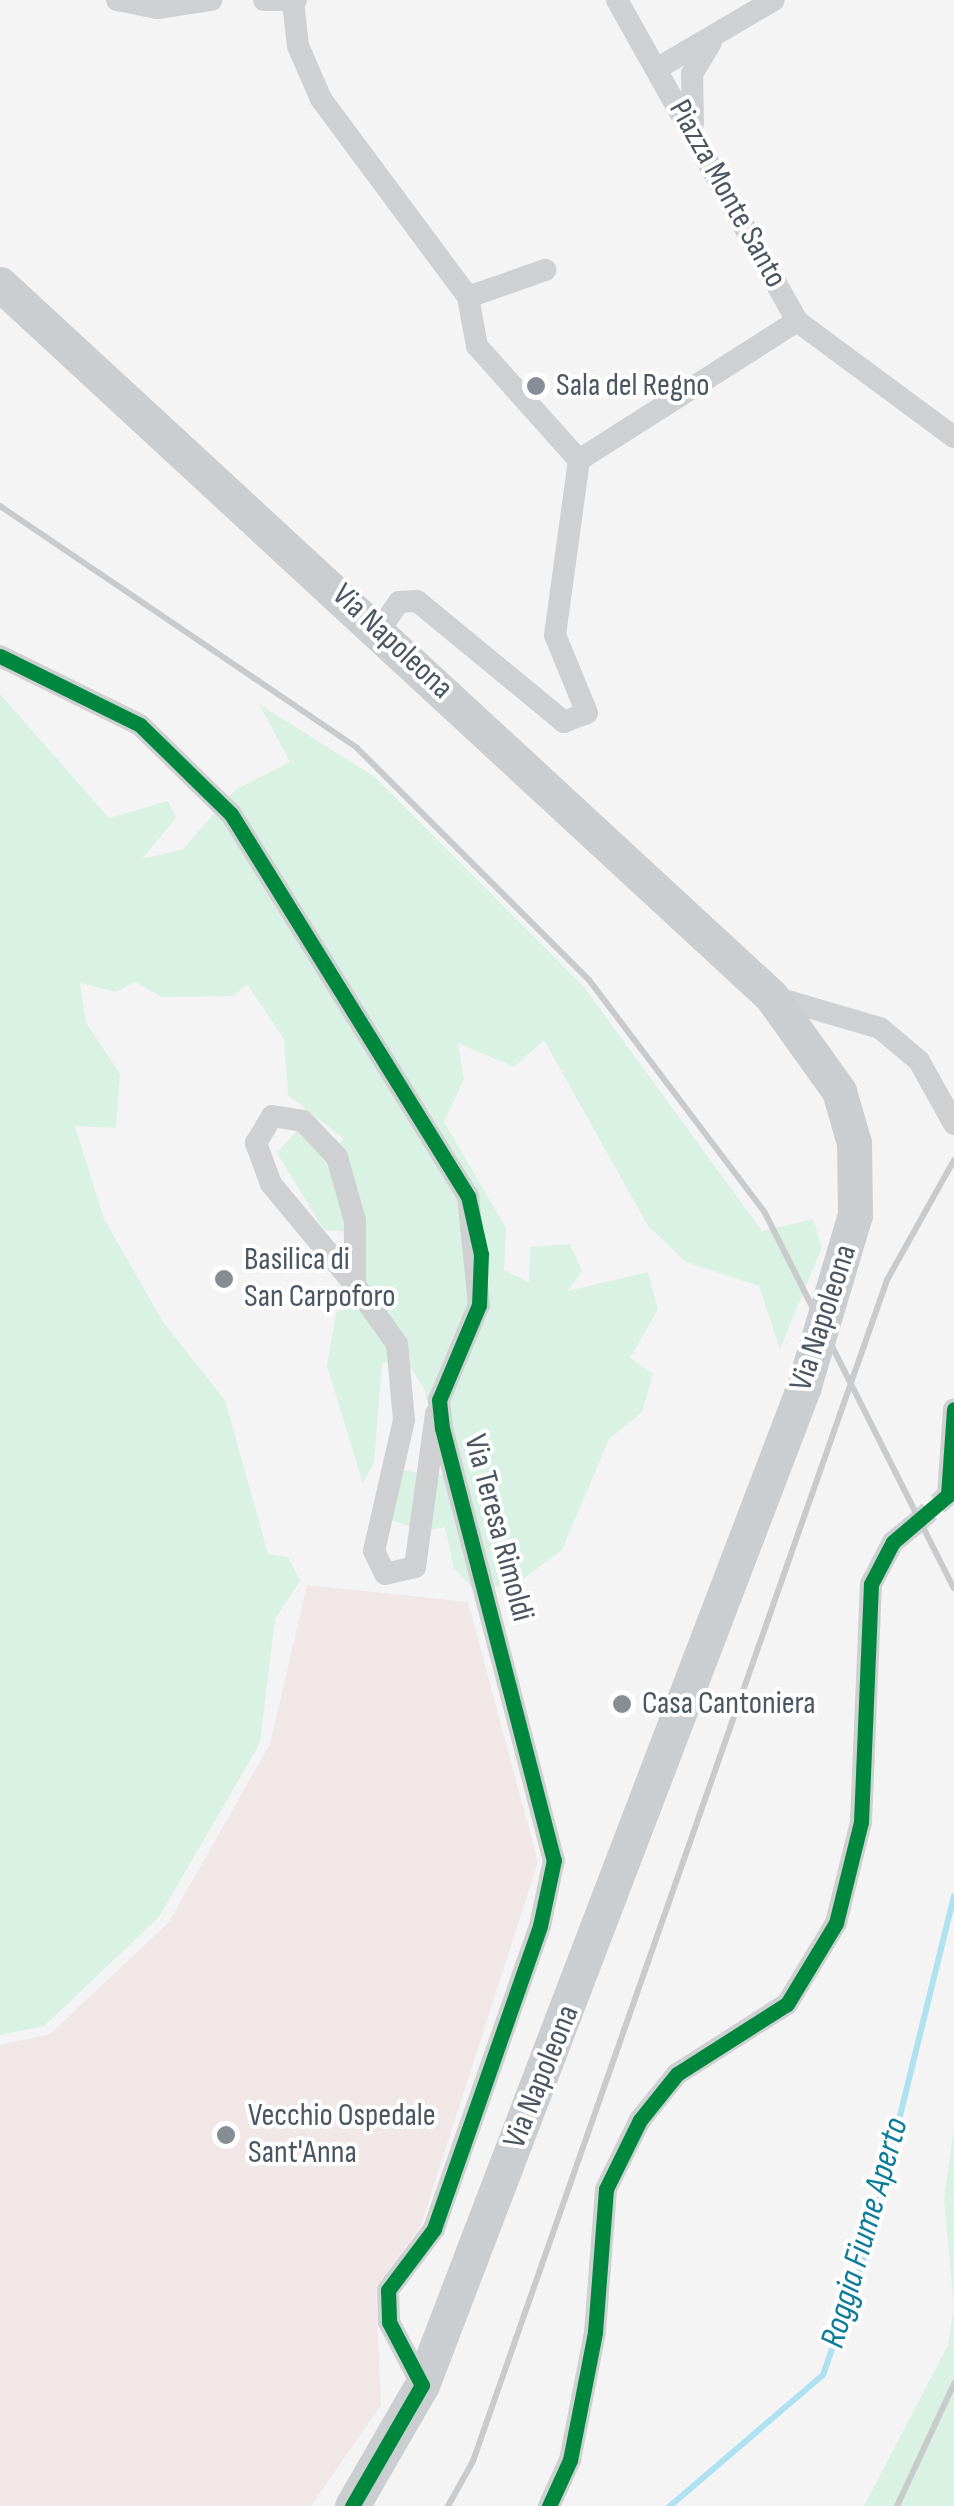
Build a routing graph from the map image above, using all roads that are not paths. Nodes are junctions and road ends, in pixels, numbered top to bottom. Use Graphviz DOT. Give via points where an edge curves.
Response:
graph roads {
  1 [pos="118,0"];
  2 [pos="211,0"];
  3 [pos="264,0"];
  4 [pos="617,0"];
  5 [pos="774,0"];
  6 [pos="295,1"];
  7 [pos="713,39"];
  8 [pos="658,68"];
  9 [pos="694,130"];
  10 [pos="545,270"];
  11 [pos="0,284"];
  12 [pos="468,298"];
  13 [pos="797,321"];
  14 [pos="954,437"];
  15 [pos="578,460"];
  16 [pos="380,629"];
  17 [pos="0,656"];
  18 [pos="771,996"];
  19 [pos="954,1124"];
  20 [pos="355,1285"];
  21 [pos="439,1400"];
  22 [pos="954,1409"];
  23 [pos="948,1495"];
  24 [pos="913,1526"];
  25 [pos="422,2385"];
  26 [pos="352,2506"];
  27 [pos="550,2506"];
  1 -- 2 [label="street" via="157,8"];
  3 -- 6 [label="street"];
  4 -- 8 [label="street, Piazza Monte Santo"];
  5 -- 7 [label="street"];
  6 -- 12 [label="street" via="298,46 321,99"];
  7 -- 8 [label="street"];
  7 -- 9 [label="street" via="692,74"];
  8 -- 9 [label="street, Piazza Monte Santo"];
  9 -- 13 [label="street, Piazza Monte Santo"];
  10 -- 12 [label="street"];
  11 -- 16 [label="main road, Via Napoleona"];
  12 -- 15 [label="street" via="477,346"];
  13 -- 14 [label="street"];
  13 -- 15 [label="street"];
  15 -- 16 [label="street" via="554,635 588,700 577,722 559,718 417,601 400,602"];
  16 -- 18 [label="main road, Via Napoleona"];
  17 -- 21 [label="street, Via Teresa Rimoldi" via="140,725 231,814 468,1196 479,1305"];
  18 -- 19 [label="street" via="880,1028 919,1061"];
  18 -- 25 [label="main road, Via Napoleona, bridge" via="839,1091 854,1143 855,1215 802,1389"];
  20 -- 20 [label="street" via="344,1172 303,1121 272,1116 256,1143 271,1184"];
  20 -- 21 [label="street" via="397,1344 404,1373 404,1420 374,1551 384,1574 415,1567 424,1456"];
  21 -- 25 [label="street, Via Teresa Rimoldi" via="554,1860 540,1926 434,2229 388,2290 389,2322"];
  22 -- 23 [label="street"];
  24 -- 27 [label="street" via="893,1542 871,1584 862,1822 836,1923 788,2004 677,2074 640,2120 606,2189 595,2332 570,2460"];
  25 -- 26 [label="main road, Via Napoleona"];
}
